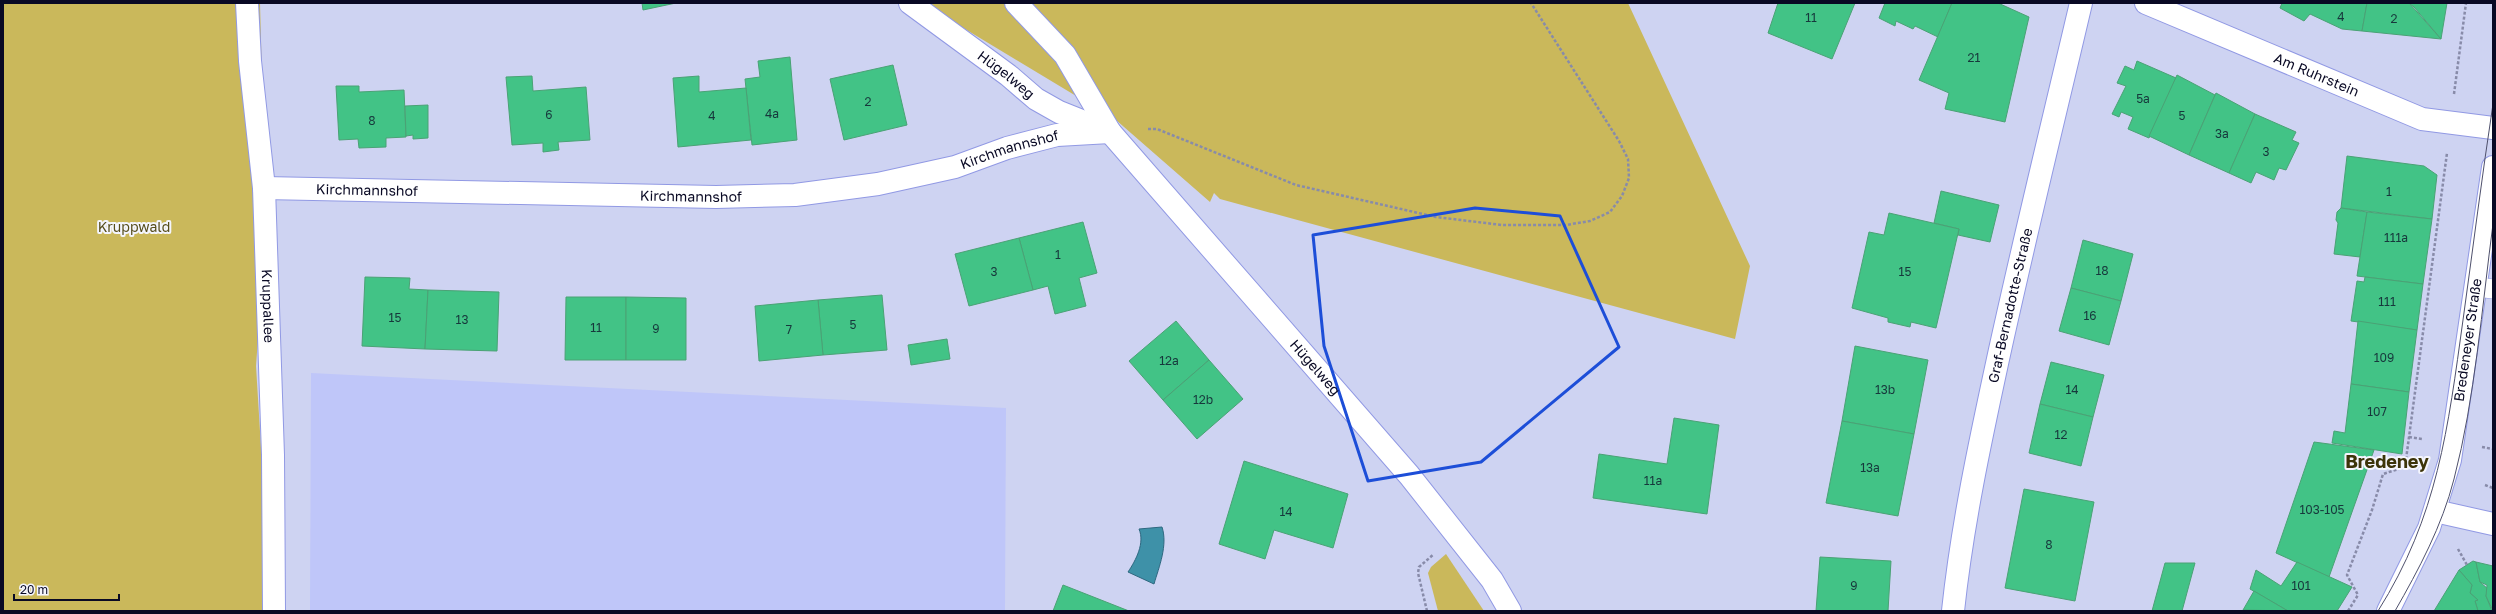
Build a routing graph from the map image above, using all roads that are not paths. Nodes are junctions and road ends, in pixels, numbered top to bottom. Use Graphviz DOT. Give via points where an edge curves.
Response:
graph roads {
  1 [pos="247,3"];
  2 [pos="910,3"];
  3 [pos="1016,3"];
  4 [pos="2081,3"];
  5 [pos="2146,3"];
  6 [pos="2493,128"];
  7 [pos="1110,132"];
  8 [pos="2493,167"];
  9 [pos="264,188"];
  10 [pos="2485,288"];
  11 [pos="2435,511"];
  12 [pos="2493,524"];
  13 [pos="274,611"];
  14 [pos="1510,611"];
  15 [pos="1953,611"];
  16 [pos="2388,611"];
  1 -- 9 [label="street, Kruppallee" via="250,68"];
  2 -- 7 [label="street, Hügelweg" via="1008,75 1036,99 1059,112"];
  3 -- 7 [label="street, Hügelweg" via="1065,56"];
  4 -- 15 [label="street, Graf-Bernadotte-Straße" via="1980,438 1957,572"];
  5 -- 6 [label="street, Am Ruhrstein" via="2422,119"];
  7 -- 9 [label="street, Kirchmannshof" via="1057,135 1007,148 956,167 878,184 795,195 716,197"];
  7 -- 14 [label="street, Hügelweg" via="1409,475 1492,580"];
  8 -- 10 [label="street, Bredeneyer Straße"];
  9 -- 13 [label="street, Kruppallee" via="273,455"];
  10 -- 11 [label="street, Bredeneyer Straße" via="2454,443"];
  11 -- 12 [label="street"];
  11 -- 16 [label="street, Bredeneyer Straße" via="2409,572"];
}
